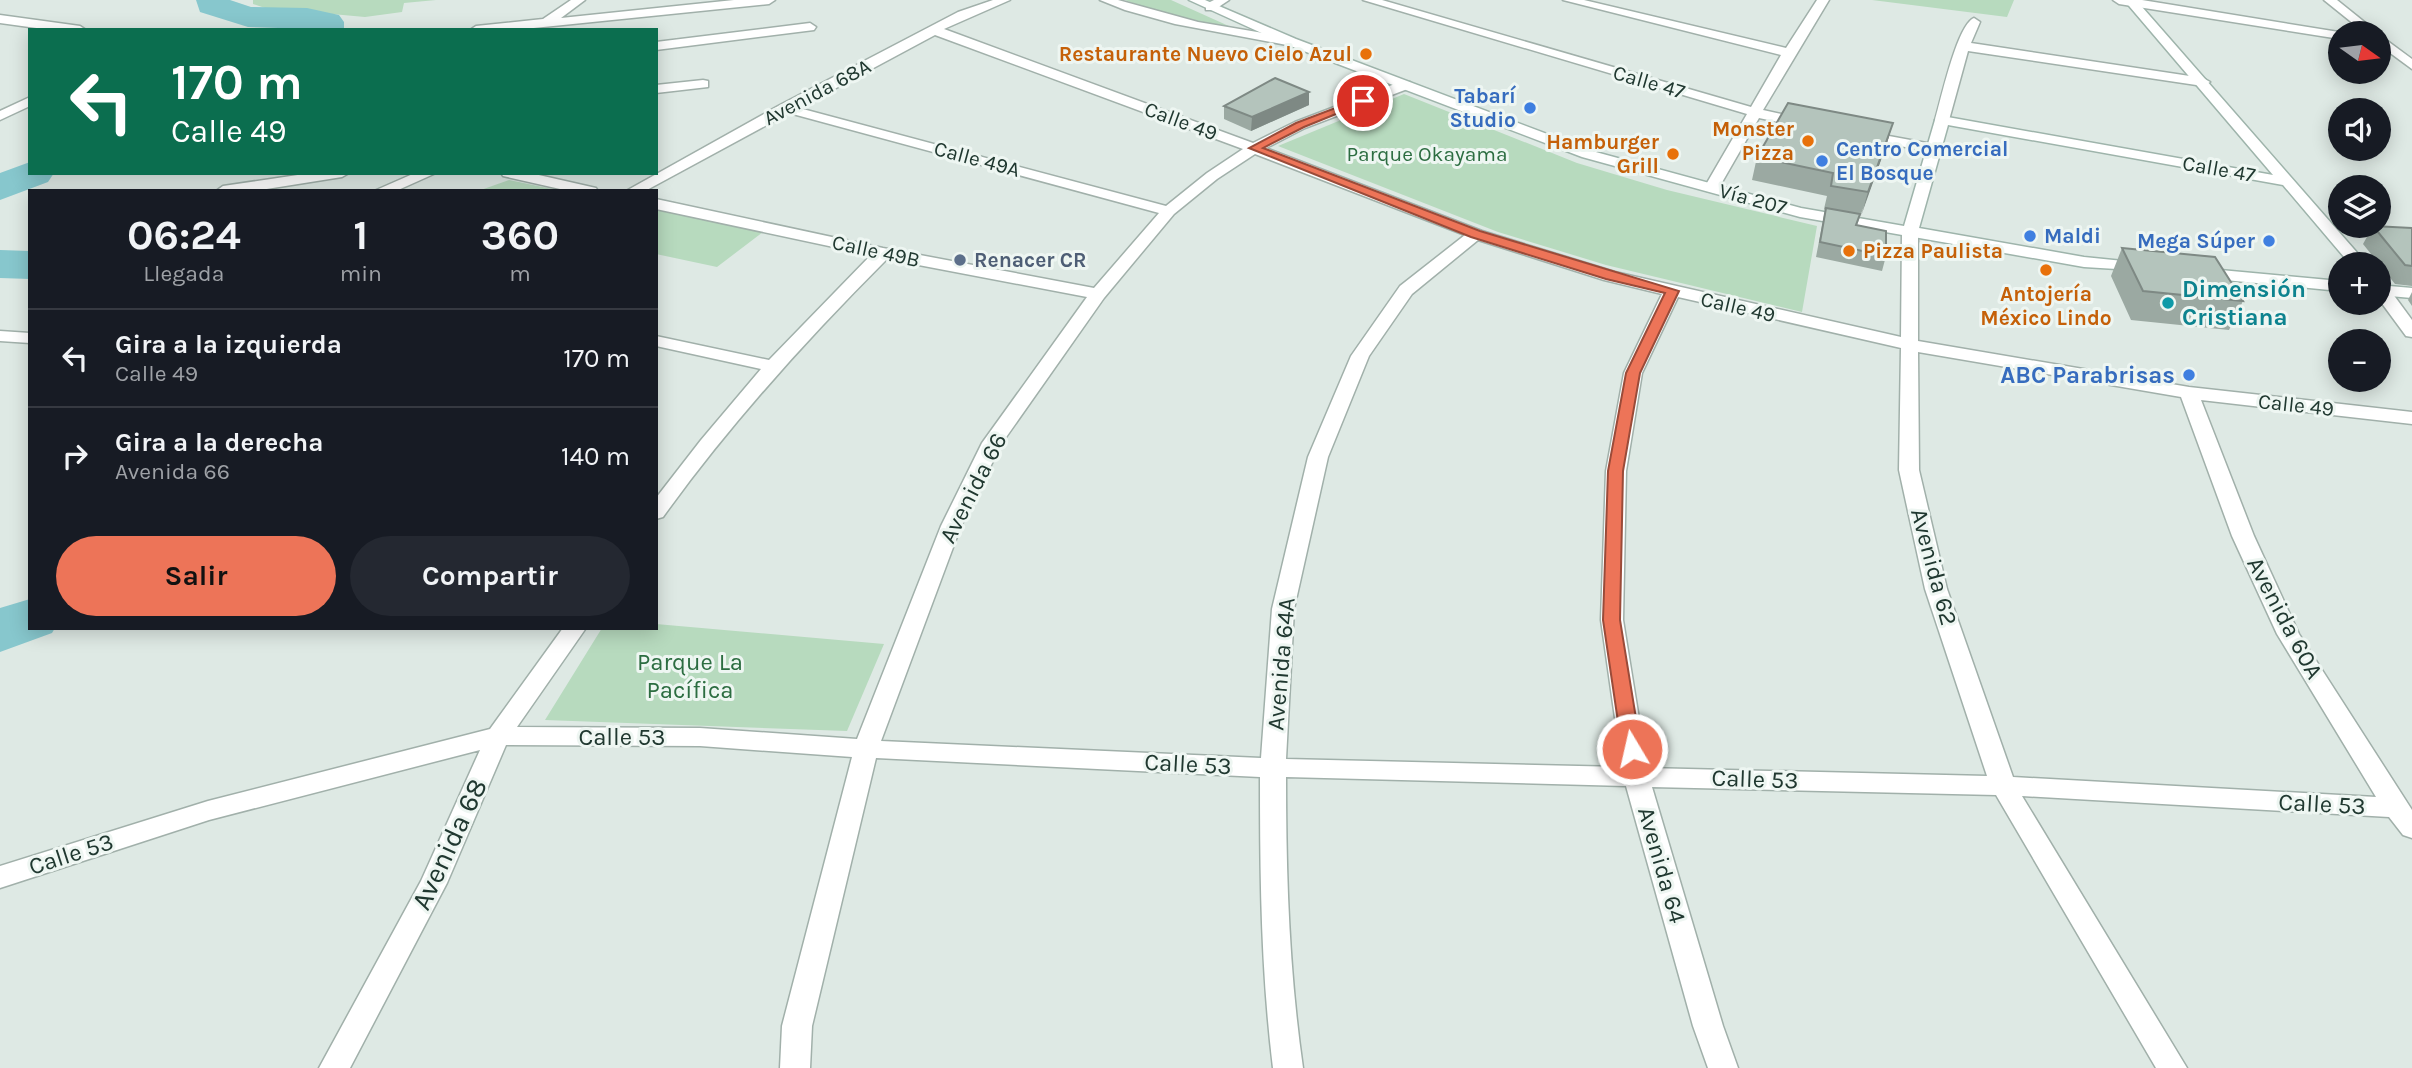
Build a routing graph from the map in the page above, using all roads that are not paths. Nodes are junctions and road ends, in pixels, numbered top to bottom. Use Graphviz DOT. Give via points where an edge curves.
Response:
graph roads {
  1 [pos="579,0"];
  2 [pos="769,0"];
  3 [pos="1004,0"];
  4 [pos="1106,0"];
  5 [pos="1195,0"];
  6 [pos="1369,0"];
  7 [pos="1569,0"];
  8 [pos="2330,0"];
  9 [pos="1820,1"];
  10 [pos="2127,1"];
  11 [pos="1216,3"];
  12 [pos="0,19"];
  13 [pos="2356,21"];
  14 [pos="1974,22"];
  15 [pos="540,26"];
  16 [pos="810,27"];
  17 [pos="65,28"];
  18 [pos="508,28"];
  19 [pos="934,30"];
  20 [pos="2328,33"];
  21 [pos="1292,42"];
  22 [pos="2391,42"];
  23 [pos="658,46"];
  24 [pos="1963,46"];
  25 [pos="2412,46"];
  26 [pos="2391,49"];
  27 [pos="1789,53"];
  28 [pos="2412,65"];
  29 [pos="2203,82"];
  30 [pos="704,84"];
  31 [pos="1405,85"];
  32 [pos="658,89"];
  33 [pos="28,103"];
  34 [pos="785,108"];
  35 [pos="1757,113"];
  36 [pos="0,115"];
  37 [pos="1942,120"];
  38 [pos="1818,126"];
  39 [pos="1842,131"];
  40 [pos="1254,148"];
  41 [pos="1932,148"];
  42 [pos="329,175"];
  43 [pos="424,175"];
  44 [pos="517,175"];
  45 [pos="2290,182"];
  46 [pos="1712,188"];
  47 [pos="236,189"];
  48 [pos="386,189"];
  49 [pos="582,189"];
  50 [pos="637,189"];
  51 [pos="658,204"];
  52 [pos="1169,211"];
  53 [pos="1910,233"];
  54 [pos="1476,234"];
  55 [pos="2349,252"];
  56 [pos="883,253"];
  57 [pos="2328,285"];
  58 [pos="2391,290"];
  59 [pos="1672,291"];
  60 [pos="2412,293"];
  61 [pos="1097,294"];
  62 [pos="2391,305"];
  63 [pos="2412,332"];
  64 [pos="15,337"];
  65 [pos="658,341"];
  66 [pos="1911,345"];
  67 [pos="0,349"];
  68 [pos="771,366"];
  69 [pos="2189,393"];
  70 [pos="2412,418"];
  71 [pos="658,510"];
  72 [pos="574,630"];
  73 [pos="498,736"];
  74 [pos="866,749"];
  75 [pos="1273,768"];
  76 [pos="1636,775"];
  77 [pos="2003,786"];
  78 [pos="2404,818"];
  79 [pos="0,877"];
  80 [pos="334,1068"];
  81 [pos="795,1068"];
  82 [pos="1288,1068"];
  83 [pos="1723,1068"];
  84 [pos="2172,1068"];
  1 -- 15 [label="street"];
  2 -- 15 [label="street"];
  3 -- 19 [label="street, Avenida 68A"];
  4 -- 21 [label="street" via="1203,28"];
  5 -- 11 [label="street, Vía 207"];
  6 -- 35 [label="street, Calle 47"];
  7 -- 27 [label="street"];
  8 -- 13 [label="street"];
  9 -- 27 [label="street"];
  10 -- 20 [label="street"];
  10 -- 29 [label="street"];
  11 -- 21 [label="street, Vía 207"];
  12 -- 17 [label="street"];
  14 -- 24 [label="street, Avenida 62"];
  15 -- 18 [label="street"];
  16 -- 23 [label="street"];
  19 -- 34 [label="street, Avenida 68A"];
  19 -- 40 [label="street, Calle 49"];
  21 -- 31 [label="street, Vía 207"];
  22 -- 25 [label="street"];
  24 -- 29 [label="street"];
  24 -- 37 [label="street, Avenida 62"];
  26 -- 28 [label="street"];
  27 -- 35 [label="street"];
  29 -- 45 [label="street"];
  30 -- 32 [label="street"];
  31 -- 40 [label="street, Avenida 66" via="1300,125"];
  31 -- 46 [label="street, Vía 207" via="1587,154"];
  33 -- 36 [label="street"];
  34 -- 50 [label="street, Avenida 68A"];
  34 -- 52 [label="street, Calle 49A"];
  35 -- 38 [label="street, Calle 47"];
  35 -- 46 [label="street"];
  37 -- 41 [label="street, Avenida 62"];
  37 -- 45 [label="street, Calle 47"];
  39 -- 41 [label="street"];
  40 -- 52 [label="street, Avenida 66"];
  40 -- 54 [label="street, Calle 49"];
  41 -- 53 [label="street, Avenida 62"];
  42 -- 47 [label="street"];
  43 -- 48 [label="street"];
  44 -- 49 [label="street"];
  45 -- 55 [label="street"];
  46 -- 53 [label="street, Vía 207" via="1800,212"];
  51 -- 56 [label="street, Calle 49B"];
  52 -- 61 [label="street, Avenida 66"];
  53 -- 57 [label="street, Vía 207" via="2084,262"];
  53 -- 66 [label="street, Avenida 62"];
  54 -- 59 [label="street, Calle 49"];
  54 -- 75 [label="street, Avenida 64A" via="1406,290 1381,323 1360,356 1318,457 1283,609"];
  56 -- 61 [label="street, Calle 49B"];
  56 -- 68 [label="street"];
  58 -- 60 [label="street"];
  59 -- 66 [label="street, Calle 49"];
  59 -- 76 [label="street, Avenida 64" via="1633,373 1616,471 1612,620"];
  61 -- 74 [label="street, Avenida 66" via="992,443 951,526"];
  62 -- 63 [label="street"];
  64 -- 67 [label="street"];
  65 -- 68 [label="street"];
  66 -- 69 [label="street, Calle 49"];
  66 -- 77 [label="street, Avenida 62" via="1909,470 1936,589"];
  68 -- 71 [label="street"];
  69 -- 70 [label="street, Calle 49"];
  69 -- 78 [label="street, Avenida 60A" via="2243,536 2288,634"];
  72 -- 73 [label="street, Avenida 68"];
  73 -- 74 [label="street, Calle 53" via="700,737"];
  73 -- 79 [label="street, Calle 53" via="208,811"];
  73 -- 80 [label="street, Avenida 68" via="434,883"];
  74 -- 75 [label="street, Calle 53"];
  74 -- 81 [label="street, Avenida 66" via="797,1026"];
  75 -- 76 [label="street, Calle 53"];
  75 -- 82 [label="street, Avenida 64A" via="1278,993"];
  76 -- 77 [label="street, Calle 53"];
  76 -- 83 [label="street, Avenida 64"];
  77 -- 78 [label="street, Calle 53"];
  77 -- 84 [label="street, Avenida 62"];
}
